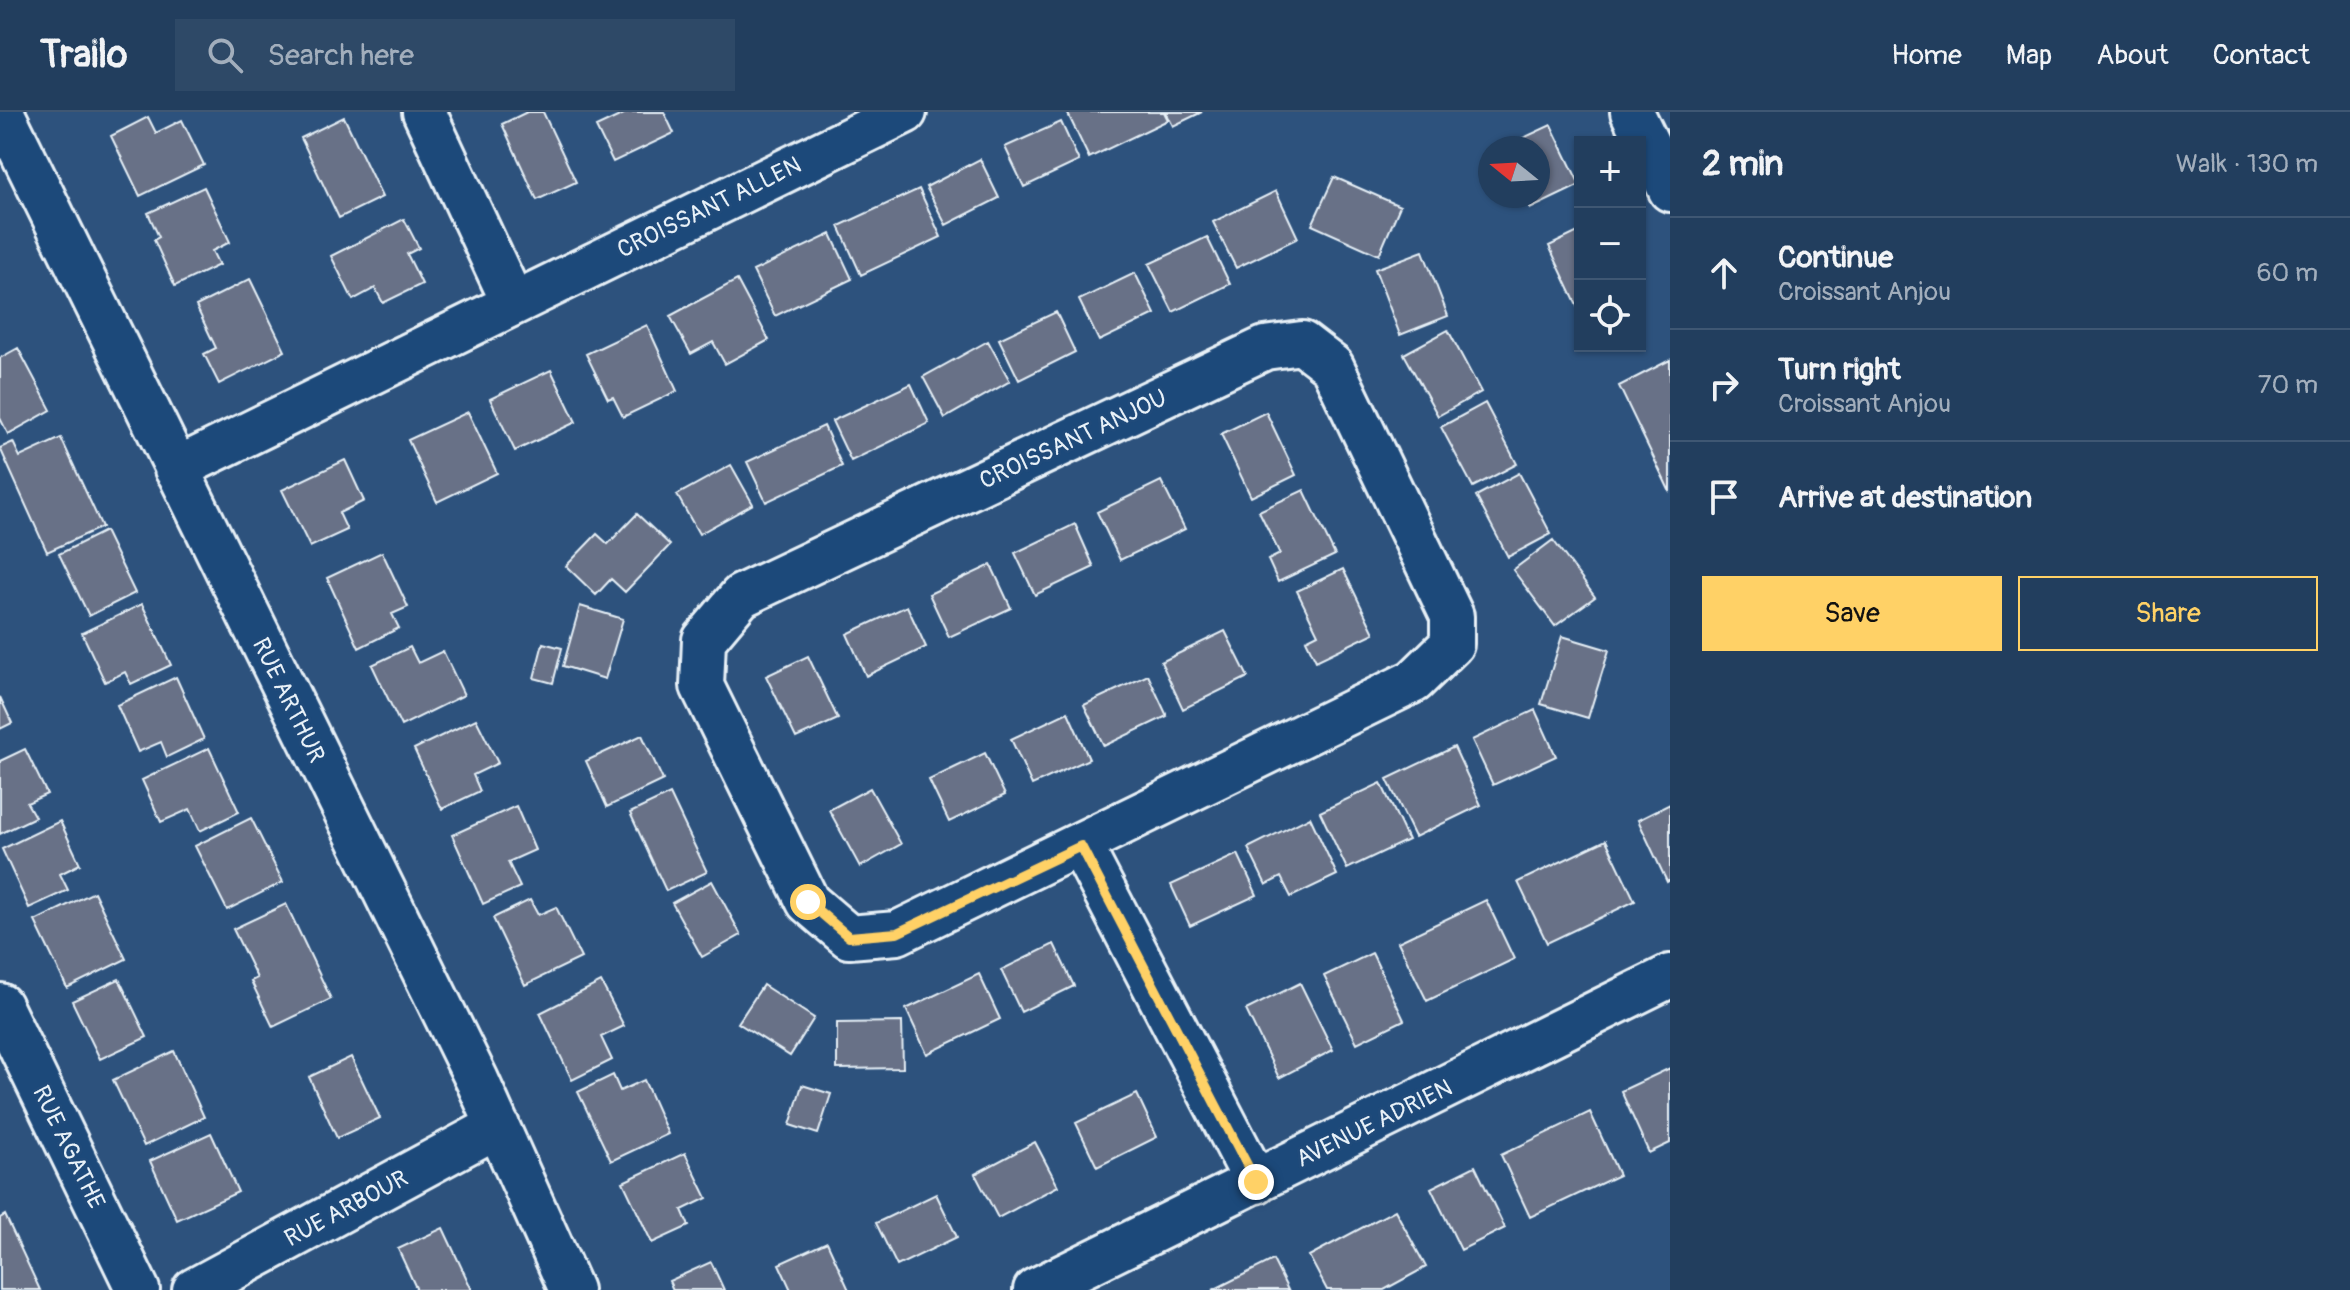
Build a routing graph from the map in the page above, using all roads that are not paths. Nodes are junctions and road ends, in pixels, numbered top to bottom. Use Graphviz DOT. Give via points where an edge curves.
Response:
graph roads {
  1 [pos="2,112"];
  2 [pos="424,112"];
  3 [pos="905,112"];
  4 [pos="1632,112"];
  5 [pos="1670,190"];
  6 [pos="513,303"];
  7 [pos="176,469"];
  8 [pos="1081,846"];
  9 [pos="1670,976"];
  10 [pos="0,1005"];
  11 [pos="498,1126"];
  12 [pos="1256,1182"];
  13 [pos="138,1290"];
  14 [pos="194,1290"];
  15 [pos="571,1290"];
  16 [pos="1035,1290"];
  1 -- 7 [label="street, RUE ARTHUR"];
  2 -- 6 [label="street"];
  3 -- 6 [label="street, CROISSANT ALLEN"];
  4 -- 5 [label="street"];
  6 -- 7 [label="street, CROISSANT ALLEN"];
  7 -- 11 [label="street, RUE ARTHUR"];
  8 -- 8 [label="street, CROISSANT ANJOU" via="897,933 849,937 808,902 702,686 704,640 741,596 1265,348 1302,343 1332,366 1452,616 1452,644 1414,681"];
  8 -- 12 [label="street"];
  9 -- 12 [label="street, AVENUE ADRIEN"];
  10 -- 13 [label="street, RUE AGATHE"];
  11 -- 14 [label="street, RUE ARBOUR"];
  11 -- 15 [label="street, RUE ARTHUR"];
  12 -- 16 [label="street, AVENUE ADRIEN"];
}
